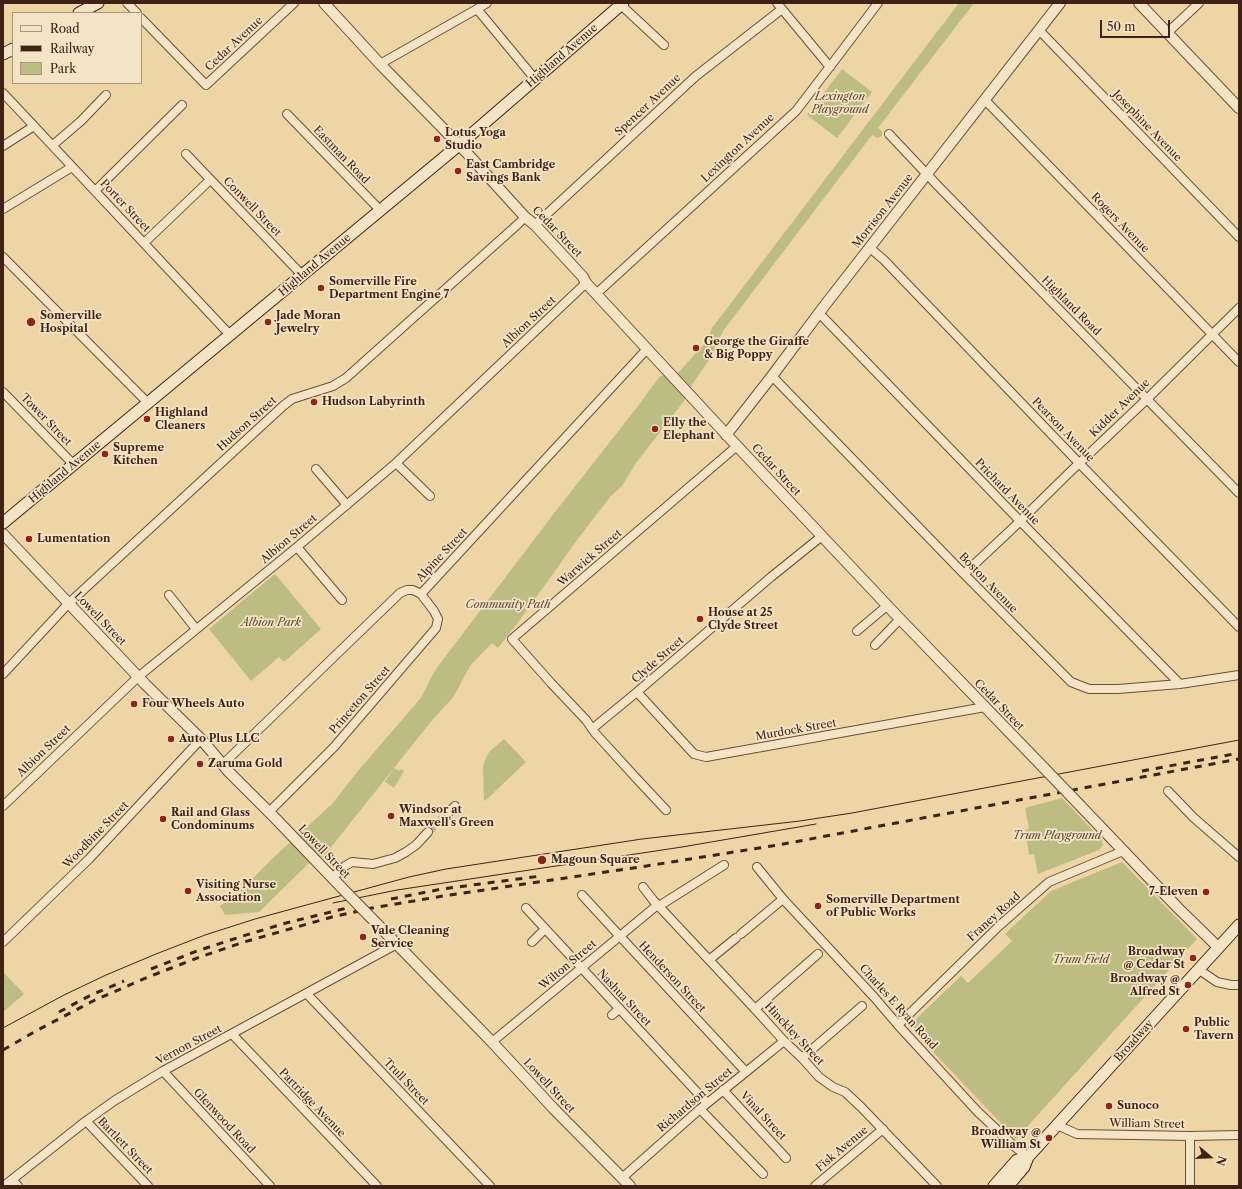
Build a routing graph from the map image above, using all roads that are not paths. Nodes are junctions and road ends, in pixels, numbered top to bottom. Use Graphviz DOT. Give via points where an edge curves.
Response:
graph roads {
  1 [pos="98,3"];
  2 [pos="127,3"];
  3 [pos="294,3"];
  4 [pos="324,3"];
  5 [pos="487,3"];
  6 [pos="878,3"];
  7 [pos="1060,3"];
  8 [pos="1139,3"];
  9 [pos="1199,3"];
  10 [pos="621,4"];
  11 [pos="779,6"];
  12 [pos="477,9"];
  13 [pos="81,12"];
  14 [pos="136,12"];
  15 [pos="142,19"];
  16 [pos="1039,30"];
  17 [pos="1167,33"];
  18 [pos="664,45"];
  19 [pos="12,50"];
  20 [pos="3,54"];
  21 [pos="380,64"];
  22 [pos="830,67"];
  23 [pos="535,79"];
  24 [pos="3,93"];
  25 [pos="106,95"];
  26 [pos="985,100"];
  27 [pos="182,105"];
  28 [pos="1238,106"];
  29 [pos="287,114"];
  30 [pos="34,126"];
  31 [pos="889,134"];
  32 [pos="53,145"];
  33 [pos="459,145"];
  34 [pos="3,146"];
  35 [pos="186,154"];
  36 [pos="72,166"];
  37 [pos="927,174"];
  38 [pos="210,180"];
  39 [pos="96,191"];
  40 [pos="3,209"];
  41 [pos="380,210"];
  42 [pos="525,217"];
  43 [pos="535,225"];
  44 [pos="1239,237"];
  45 [pos="144,243"];
  46 [pos="870,248"];
  47 [pos="3,257"];
  48 [pos="302,275"];
  49 [pos="586,283"];
  50 [pos="596,294"];
  51 [pos="1239,308"];
  52 [pos="820,313"];
  53 [pos="1212,334"];
  54 [pos="230,335"];
  55 [pos="647,349"];
  56 [pos="1239,362"];
  57 [pos="772,376"];
  58 [pos="3,392"];
  59 [pos="1147,399"];
  60 [pos="148,403"];
  61 [pos="726,435"];
  62 [pos="737,446"];
  63 [pos="396,463"];
  64 [pos="1079,463"];
  65 [pos="74,465"];
  66 [pos="316,469"];
  67 [pos="1239,493"];
  68 [pos="430,496"];
  69 [pos="347,505"];
  70 [pos="1020,521"];
  71 [pos="3,523"];
  72 [pos="3,534"];
  73 [pos="822,536"];
  74 [pos="297,547"];
  75 [pos="964,574"];
  76 [pos="421,594"];
  77 [pos="169,595"];
  78 [pos="342,600"];
  79 [pos="68,604"];
  80 [pos="888,605"];
  81 [pos="900,619"];
  82 [pos="1239,627"];
  83 [pos="196,629"];
  84 [pos="858,632"];
  85 [pos="875,645"];
  86 [pos="3,674"];
  87 [pos="1239,675"];
  88 [pos="138,677"];
  89 [pos="1180,684"];
  90 [pos="637,692"];
  91 [pos="984,707"];
  92 [pos="592,729"];
  93 [pos="200,739"];
  94 [pos="222,765"];
  95 [pos="1168,791"];
  96 [pos="3,806"];
  97 [pos="455,806"];
  98 [pos="666,810"];
  99 [pos="269,812"];
  100 [pos="448,813"];
  101 [pos="428,832"];
  102 [pos="1123,851"];
  103 [pos="1239,857"];
  104 [pos="724,865"];
  105 [pos="757,867"];
  106 [pos="332,878"];
  107 [pos="643,887"];
  108 [pos="582,895"];
  109 [pos="784,899"];
  110 [pos="659,906"];
  111 [pos="526,908"];
  112 [pos="1239,924"];
  113 [pos="544,929"];
  114 [pos="620,936"];
  115 [pos="3,942"];
  116 [pos="532,942"];
  117 [pos="397,944"];
  118 [pos="1218,948"];
  119 [pos="818,954"];
  120 [pos="710,960"];
  121 [pos="582,969"];
  122 [pos="1198,969"];
  123 [pos="1239,985"];
  124 [pos="307,994"];
  125 [pos="862,1006"];
  126 [pos="755,1008"];
  127 [pos="619,1009"];
  128 [pos="612,1015"];
  129 [pos="898,1025"];
  130 [pos="232,1034"];
  131 [pos="784,1041"];
  132 [pos="492,1042"];
  133 [pos="802,1058"];
  134 [pos="163,1071"];
  135 [pos="746,1072"];
  136 [pos="723,1090"];
  137 [pos="707,1103"];
  138 [pos="700,1109"];
  139 [pos="86,1121"];
  140 [pos="1057,1125"];
  141 [pos="883,1129"];
  142 [pos="1239,1135"];
  143 [pos="1190,1136"];
  144 [pos="1028,1157"];
  145 [pos="786,1158"];
  146 [pos="763,1174"];
  147 [pos="622,1178"];
  148 [pos="15,1183"];
  149 [pos="4,1186"];
  150 [pos="148,1186"];
  151 [pos="270,1186"];
  152 [pos="377,1186"];
  153 [pos="490,1186"];
  154 [pos="630,1186"];
  155 [pos="815,1186"];
  156 [pos="937,1186"];
  157 [pos="994,1186"];
  158 [pos="1008,1186"];
  159 [pos="1190,1186"];
  1 -- 13 [label="main road"];
  2 -- 14 [label="street"];
  3 -- 15 [label="street, Cedar Avenue" via="206,85"];
  4 -- 21 [label="street, Cedar Street"];
  5 -- 12 [label="street"];
  6 -- 22 [label="street, Lexington Avenue"];
  7 -- 16 [label="street, Morrison Avenue"];
  8 -- 17 [label="street"];
  9 -- 17 [label="street"];
  10 -- 18 [label="street"];
  10 -- 23 [label="main road, Highland Avenue"];
  11 -- 22 [label="street"];
  11 -- 43 [label="street, Spencer Avenue" via="696,76"];
  12 -- 21 [label="street"];
  12 -- 23 [label="street"];
  16 -- 26 [label="street, Morrison Avenue"];
  16 -- 44 [label="street, Josephine Avenue"];
  17 -- 28 [label="street"];
  19 -- 20 [label="main road"];
  21 -- 33 [label="street, Cedar Street"];
  22 -- 50 [label="street, Lexington Avenue" via="796,111"];
  23 -- 33 [label="main road, Highland Avenue"];
  24 -- 30 [label="street, Porter Street"];
  25 -- 32 [label="street"];
  26 -- 37 [label="street, Morrison Avenue"];
  26 -- 53 [label="street, Rogers Avenue"];
  27 -- 39 [label="street"];
  29 -- 41 [label="street, Eastman Road"];
  30 -- 32 [label="street, Porter Street"];
  30 -- 34 [label="street"];
  31 -- 37 [label="street, Highland Road"];
  32 -- 36 [label="street, Porter Street"];
  33 -- 41 [label="main road, Highland Avenue"];
  33 -- 42 [label="street, Cedar Street"];
  35 -- 38 [label="street, Conwell Street"];
  36 -- 39 [label="street, Porter Street"];
  36 -- 40 [label="street"];
  37 -- 46 [label="street, Morrison Avenue"];
  37 -- 59 [label="street, Highland Road"];
  38 -- 45 [label="street"];
  38 -- 48 [label="street, Conwell Street"];
  39 -- 45 [label="street, Porter Street"];
  41 -- 48 [label="main road, Highland Avenue"];
  42 -- 43 [label="street, Cedar Street"];
  42 -- 79 [label="street, Hudson Street" via="346,378 333,386 292,399 283,406"];
  43 -- 49 [label="street, Cedar Street"];
  45 -- 54 [label="street, Porter Street"];
  46 -- 52 [label="street, Morrison Avenue"];
  46 -- 64 [label="street, Pearson Avenue"];
  47 -- 60 [label="street"];
  48 -- 54 [label="main road, Highland Avenue"];
  49 -- 50 [label="street, Cedar Street"];
  49 -- 63 [label="street, Albion Street"];
  50 -- 55 [label="street, Cedar Street"];
  51 -- 53 [label="street, Kidder Avenue"];
  52 -- 57 [label="street, Morrison Avenue"];
  52 -- 70 [label="street, Prichard Avenue"];
  53 -- 56 [label="street, Rogers Avenue"];
  53 -- 59 [label="street, Kidder Avenue"];
  54 -- 60 [label="main road, Highland Avenue"];
  55 -- 61 [label="street, Cedar Street"];
  55 -- 76 [label="street, Alpine Street"];
  57 -- 61 [label="street, Morrison Avenue"];
  57 -- 75 [label="street, Boston Avenue"];
  58 -- 65 [label="street, Tower Street"];
  59 -- 64 [label="street, Kidder Avenue"];
  59 -- 67 [label="street, Highland Road"];
  60 -- 65 [label="main road, Highland Avenue"];
  61 -- 62 [label="street, Cedar Street"];
  62 -- 73 [label="street, Cedar Street"];
  62 -- 92 [label="street, Warwick Street" via="512,639"];
  63 -- 68 [label="street"];
  63 -- 69 [label="street, Albion Street"];
  64 -- 70 [label="street, Kidder Avenue"];
  64 -- 82 [label="street, Pearson Avenue"];
  65 -- 71 [label="main road, Highland Avenue"];
  66 -- 69 [label="street"];
  69 -- 74 [label="street, Albion Street"];
  70 -- 75 [label="street, Kidder Avenue"];
  70 -- 89 [label="street, Prichard Avenue"];
  72 -- 79 [label="street, Lowell Street"];
  73 -- 80 [label="street, Cedar Street"];
  73 -- 90 [label="street, Clyde Street"];
  74 -- 78 [label="street"];
  74 -- 83 [label="street, Albion Street"];
  75 -- 89 [label="street, Boston Avenue" via="1071,682 1089,689"];
  76 -- 94 [label="street, Alpine Street" via="413,590 400,593"];
  76 -- 99 [label="street, Princeton Street" via="438,619 436,628 334,747"];
  77 -- 83 [label="street"];
  79 -- 86 [label="street, Hudson Street"];
  79 -- 88 [label="street, Lowell Street"];
  80 -- 81 [label="street, Cedar Street"];
  80 -- 84 [label="street"];
  81 -- 85 [label="street"];
  81 -- 91 [label="street, Cedar Street"];
  83 -- 88 [label="street, Albion Street"];
  87 -- 89 [label="street, Boston Avenue"];
  88 -- 93 [label="street, Lowell Street"];
  88 -- 96 [label="street, Albion Street"];
  90 -- 91 [label="street, Murdock Street" via="694,754 706,757"];
  90 -- 92 [label="street, Clyde Street"];
  91 -- 102 [label="street, Cedar Street, bridge"];
  92 -- 98 [label="street"];
  93 -- 94 [label="street, Lowell Street"];
  93 -- 115 [label="street, Woodbine Street" via="89,859"];
  94 -- 99 [label="street, Lowell Street"];
  95 -- 103 [label="street" via="1194,818"];
  97 -- 100 [label="street"];
  99 -- 106 [label="street, Lowell Street"];
  101 -- 106 [label="street" via="416,845 395,858 372,864 352,862"];
  102 -- 118 [label="street, Cedar Street"];
  102 -- 129 [label="street, Franey Road" via="1049,882 999,926"];
  104 -- 110 [label="street, Wilton Street"];
  105 -- 109 [label="street, Charles E Ryan Road"];
  106 -- 117 [label="street, Lowell Street, bridge"];
  107 -- 110 [label="street, Hinckley Street"];
  108 -- 114 [label="street, Henderson Street"];
  109 -- 120 [label="street"];
  109 -- 129 [label="street, Charles E Ryan Road"];
  110 -- 114 [label="street, Wilton Street"];
  110 -- 120 [label="street, Hinckley Street"];
  111 -- 113 [label="street, Nashua Street"];
  112 -- 118 [label="main road, Broadway"];
  113 -- 116 [label="street"];
  113 -- 121 [label="street, Nashua Street"];
  114 -- 121 [label="street, Wilton Street"];
  114 -- 135 [label="street, Henderson Street"];
  117 -- 124 [label="street, Vernon Street"];
  117 -- 132 [label="street, Lowell Street"];
  118 -- 122 [label="main road, Broadway"];
  119 -- 126 [label="street"];
  120 -- 126 [label="street, Hinckley Street"];
  121 -- 127 [label="street, Nashua Street"];
  121 -- 132 [label="street, Wilton Street"];
  122 -- 123 [label="street" via="1217,982"];
  122 -- 140 [label="main road, Broadway"];
  124 -- 130 [label="street, Vernon Street"];
  124 -- 153 [label="street, Trull Street"];
  125 -- 133 [label="street"];
  126 -- 131 [label="street, Hinckley Street"];
  127 -- 128 [label="street"];
  127 -- 137 [label="street, Nashua Street"];
  129 -- 144 [label="street, Charles E Ryan Road" via="977,1111"];
  130 -- 134 [label="street, Vernon Street"];
  130 -- 152 [label="street, Partridge Avenue"];
  131 -- 133 [label="street, Hinckley Street"];
  131 -- 135 [label="street, Richardson Street"];
  132 -- 147 [label="street, Lowell Street"];
  133 -- 141 [label="street, Hinckley Street" via="819,1077 845,1092"];
  134 -- 139 [label="street, Vernon Street"];
  134 -- 151 [label="street, Glenwood Road"];
  135 -- 136 [label="street, Richardson Street"];
  136 -- 137 [label="street, Richardson Street"];
  136 -- 145 [label="street, Vinal Street"];
  137 -- 138 [label="street, Richardson Street"];
  138 -- 146 [label="street"];
  138 -- 147 [label="street, Richardson Street"];
  139 -- 148 [label="street, Vernon Street"];
  139 -- 150 [label="street, Bartlett Street"];
  140 -- 143 [label="street, William Street" via="1077,1134"];
  140 -- 144 [label="main road, Broadway"];
  141 -- 155 [label="street, Fisk Avenue"];
  141 -- 156 [label="street, Hinckley Street"];
  142 -- 143 [label="street, William Street"];
  143 -- 159 [label="street"];
  144 -- 157 [label="main road, Broadway" via="1017,1160"];
  144 -- 158 [label="main road, Broadway" via="1024,1167"];
  147 -- 154 [label="street, Lowell Street"];
  148 -- 149 [label="street, Vernon Street"];
}
